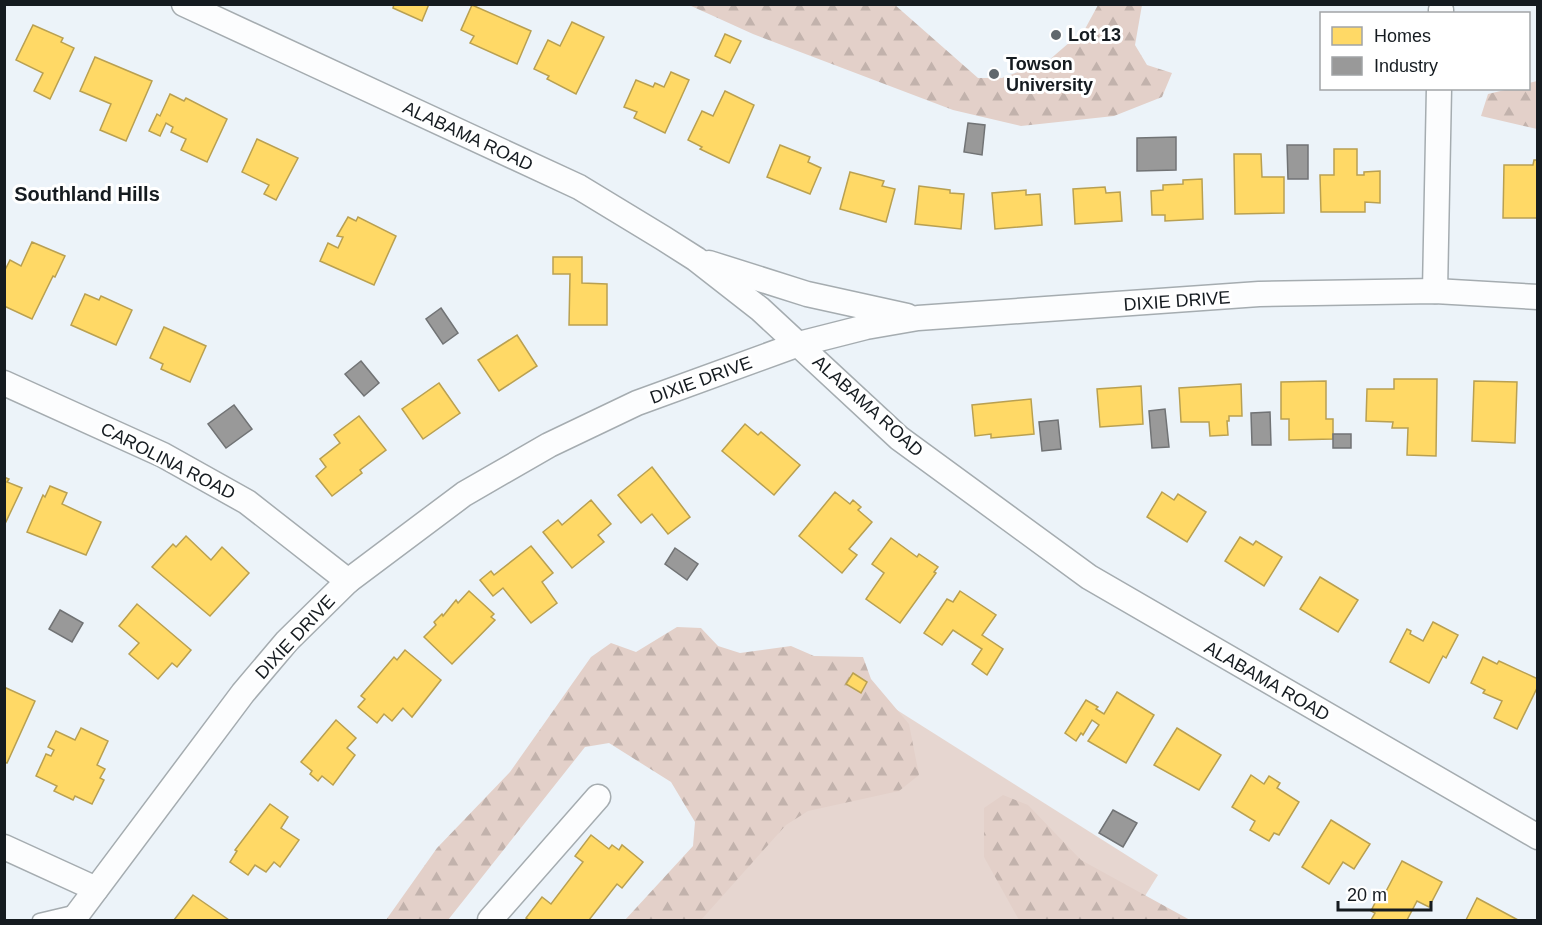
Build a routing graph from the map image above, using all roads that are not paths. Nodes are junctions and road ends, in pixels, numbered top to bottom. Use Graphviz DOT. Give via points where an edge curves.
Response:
graph roads {
  1 [pos="184,4"];
  2 [pos="1439,90"];
  3 [pos="696,259"];
  4 [pos="1436,291"];
  5 [pos="1538,297"];
  6 [pos="918,318"];
  7 [pos="799,344"];
  8 [pos="4,383"];
  9 [pos="348,581"];
  10 [pos="598,797"];
  11 [pos="1538,837"];
  12 [pos="4,847"];
  13 [pos="96,889"];
  14 [pos="77,915"];
  15 [pos="39,921"];
  16 [pos="490,921"];
  1 -- 3 [label="street, ALABAMA ROAD" via="579,187"];
  2 -- 4 [label="street"];
  3 -- 6 [label="street" via="807,294"];
  3 -- 7 [label="street, ALABAMA ROAD"];
  4 -- 5 [label="street, DIXIE DRIVE"];
  4 -- 6 [label="street, DIXIE DRIVE" via="1258,294"];
  6 -- 7 [label="street, DIXIE DRIVE"];
  7 -- 9 [label="street, DIXIE DRIVE" via="637,403 549,445 464,494"];
  7 -- 11 [label="street, ALABAMA ROAD" via="899,438 1089,577"];
  8 -- 9 [label="street, CAROLINA ROAD" via="163,455 247,502"];
  9 -- 13 [label="street, DIXIE DRIVE" via="286,641 250,684"];
  10 -- 16 [label="street"];
  12 -- 13 [label="street"];
  13 -- 14 [label="street, DIXIE DRIVE"];
  14 -- 15 [label="lane"];
}
